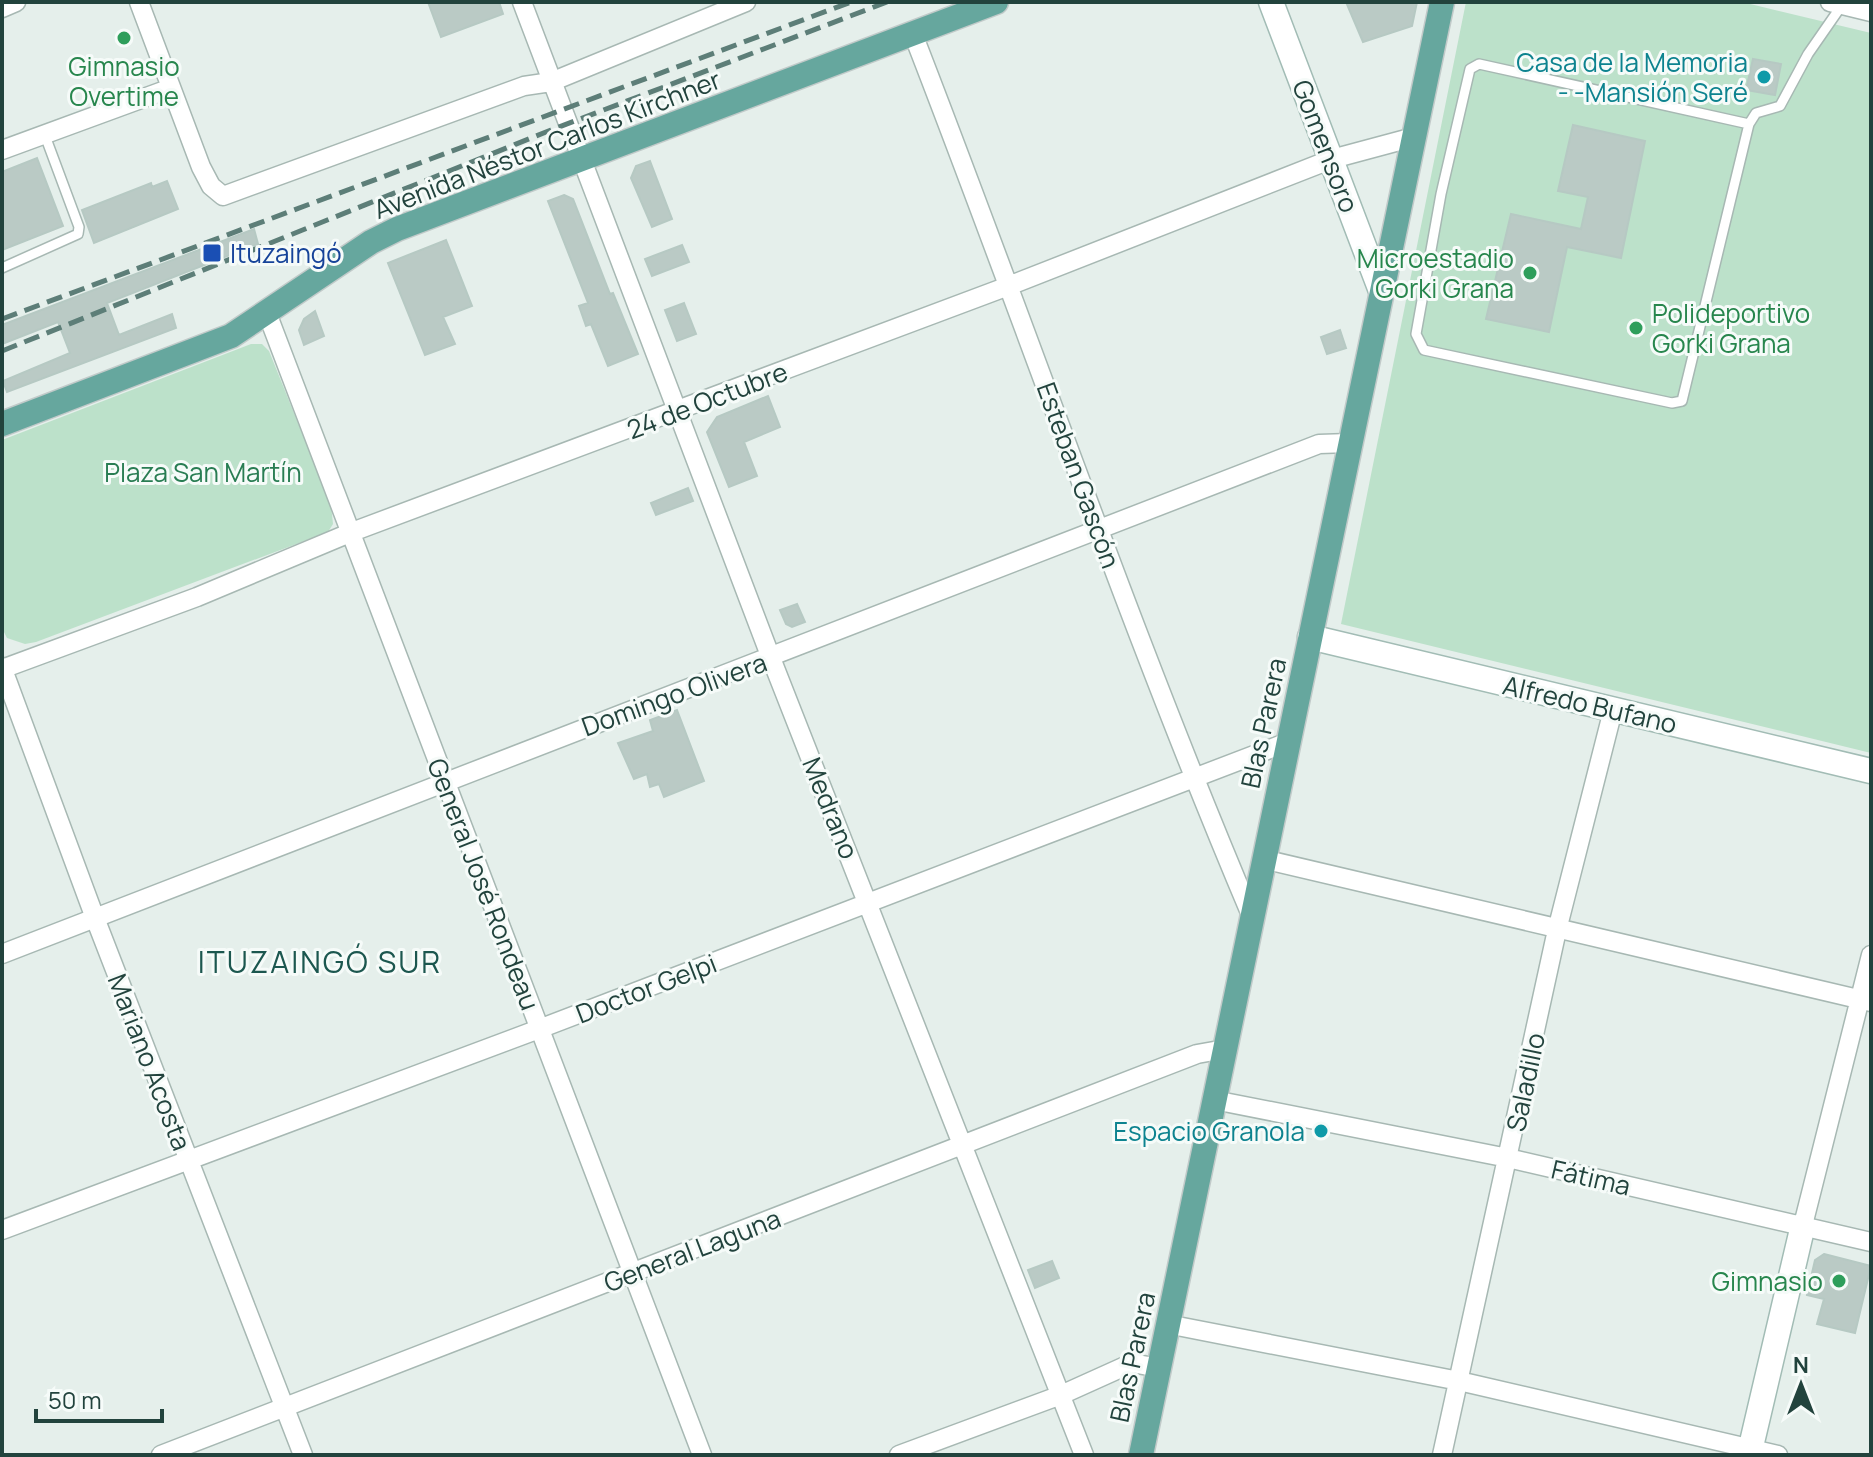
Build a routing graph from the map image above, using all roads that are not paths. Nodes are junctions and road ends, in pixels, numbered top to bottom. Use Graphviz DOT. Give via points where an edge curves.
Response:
graph roads {
  1 [pos="16,2"];
  2 [pos="139,2"];
  3 [pos="522,2"];
  4 [pos="746,2"];
  5 [pos="996,2"];
  6 [pos="1271,2"];
  7 [pos="1442,2"];
  8 [pos="1851,6"];
  9 [pos="2,8"];
  10 [pos="913,34"];
  11 [pos="549,76"];
  12 [pos="171,88"];
  13 [pos="1749,124"];
  14 [pos="44,133"];
  15 [pos="1414,137"];
  16 [pos="2,150"];
  17 [pos="1332,159"];
  18 [pos="582,160"];
  19 [pos="2,268"];
  20 [pos="1011,285"];
  21 [pos="1381,291"];
  22 [pos="267,313"];
  23 [pos="679,411"];
  24 [pos="2,424"];
  25 [pos="1349,443"];
  26 [pos="1098,528"];
  27 [pos="352,532"];
  28 [pos="1310,637"];
  29 [pos="771,658"];
  30 [pos="2,668"];
  31 [pos="1613,710"];
  32 [pos="1288,742"];
  33 [pos="1871,771"];
  34 [pos="1193,778"];
  35 [pos="444,780"];
  36 [pos="1263,859"];
  37 [pos="868,902"];
  38 [pos="1251,915"];
  39 [pos="95,918"];
  40 [pos="1557,930"];
  41 [pos="2,954"];
  42 [pos="1871,955"];
  43 [pos="1866,1000"];
  44 [pos="539,1029"];
  45 [pos="1225,1049"];
  46 [pos="1214,1100"];
  47 [pos="961,1144"];
  48 [pos="1508,1158"];
  49 [pos="188,1160"];
  50 [pos="1803,1225"];
  51 [pos="2,1230"];
  52 [pos="1871,1242"];
  53 [pos="632,1274"];
  54 [pos="1167,1324"];
  55 [pos="1159,1368"];
  56 [pos="1459,1381"];
  57 [pos="1061,1395"];
  58 [pos="285,1408"];
  59 [pos="1750,1452"];
  60 [pos="161,1455"];
  61 [pos="303,1455"];
  62 [pos="702,1455"];
  63 [pos="899,1455"];
  64 [pos="1084,1455"];
  65 [pos="1141,1455"];
  66 [pos="1442,1455"];
  67 [pos="1778,1455"];
  1 -- 9 [label="street"];
  2 -- 12 [label="street"];
  3 -- 11 [label="street, Medrano"];
  4 -- 11 [label="street"];
  5 -- 10 [label="main road, Avenida Néstor Carlos Kirchner"];
  6 -- 17 [label="street, Gomensoro"];
  7 -- 15 [label="main road, Blas Parera"];
  8 -- 13 [label="lane" via="1808,54 1780,106 1756,113"];
  10 -- 18 [label="main road, Avenida Néstor Carlos Kirchner"];
  10 -- 20 [label="street, Esteban Gascón"];
  11 -- 12 [label="street" via="223,196 211,186"];
  11 -- 18 [label="street, Medrano"];
  12 -- 14 [label="street"];
  13 -- 13 [label="lane" via="1682,401 1424,350 1416,334 1470,69 1479,64"];
  14 -- 16 [label="street"];
  14 -- 19 [label="lane" via="78,234"];
  15 -- 17 [label="street, 24 de Octubre"];
  15 -- 21 [label="main road, Blas Parera"];
  17 -- 20 [label="street, 24 de Octubre"];
  17 -- 21 [label="street, Gomensoro"];
  18 -- 22 [label="main road, Avenida Néstor Carlos Kirchner" via="397,229"];
  18 -- 23 [label="street, Medrano"];
  20 -- 23 [label="street, 24 de Octubre"];
  20 -- 26 [label="street, Esteban Gascón"];
  21 -- 25 [label="main road, Blas Parera"];
  22 -- 24 [label="main road, Avenida Néstor Carlos Kirchner" via="231,336"];
  22 -- 27 [label="street, General José Rondeau"];
  23 -- 27 [label="street, 24 de Octubre"];
  23 -- 29 [label="street, Medrano"];
  25 -- 26 [label="street, Domingo Olivera" via="1319,444"];
  25 -- 28 [label="main road, Blas Parera"];
  26 -- 29 [label="street, Domingo Olivera"];
  26 -- 34 [label="street, Esteban Gascón"];
  27 -- 30 [label="street, 24 de Octubre" via="197,597"];
  27 -- 35 [label="street, General José Rondeau"];
  28 -- 31 [label="street, Alfredo Bufano"];
  28 -- 32 [label="main road, Blas Parera"];
  29 -- 35 [label="street, Domingo Olivera"];
  29 -- 37 [label="street, Medrano"];
  30 -- 39 [label="street, Mariano Acosta"];
  31 -- 33 [label="street, Alfredo Bufano"];
  31 -- 40 [label="street, Saladillo"];
  32 -- 34 [label="street, Doctor Gelpi"];
  32 -- 36 [label="main road, Blas Parera"];
  34 -- 37 [label="street, Doctor Gelpi"];
  34 -- 38 [label="street, Esteban Gascón"];
  35 -- 39 [label="street, Domingo Olivera"];
  35 -- 44 [label="street, General José Rondeau"];
  36 -- 38 [label="main road, Blas Parera"];
  36 -- 40 [label="street"];
  37 -- 44 [label="street, Doctor Gelpi"];
  37 -- 47 [label="street, Medrano"];
  38 -- 45 [label="main road, Blas Parera"];
  39 -- 41 [label="street, Domingo Olivera"];
  39 -- 49 [label="street, Mariano Acosta"];
  40 -- 43 [label="street"];
  40 -- 48 [label="street, Saladillo"];
  42 -- 43 [label="street"];
  43 -- 50 [label="street"];
  44 -- 49 [label="street, Doctor Gelpi"];
  44 -- 53 [label="street, General José Rondeau"];
  45 -- 46 [label="main road, Blas Parera"];
  45 -- 47 [label="street, General Laguna" via="1197,1054"];
  46 -- 48 [label="street, Fátima"];
  46 -- 54 [label="main road, Blas Parera"];
  47 -- 53 [label="street, General Laguna"];
  47 -- 57 [label="street, Medrano"];
  48 -- 50 [label="street, Fátima"];
  48 -- 56 [label="street, Saladillo"];
  49 -- 51 [label="street, Doctor Gelpi"];
  49 -- 58 [label="street, Mariano Acosta"];
  50 -- 52 [label="street, Fátima"];
  50 -- 59 [label="street"];
  53 -- 58 [label="street, General Laguna"];
  53 -- 62 [label="street, General José Rondeau"];
  54 -- 55 [label="main road, Blas Parera"];
  54 -- 56 [label="street"];
  55 -- 57 [label="street" via="1132,1363"];
  55 -- 65 [label="main road, Blas Parera"];
  56 -- 59 [label="street"];
  56 -- 66 [label="street, Saladillo"];
  57 -- 63 [label="street"];
  57 -- 64 [label="street, Medrano"];
  58 -- 60 [label="street, General Laguna"];
  58 -- 61 [label="street, Mariano Acosta"];
  59 -- 67 [label="street"];
}
